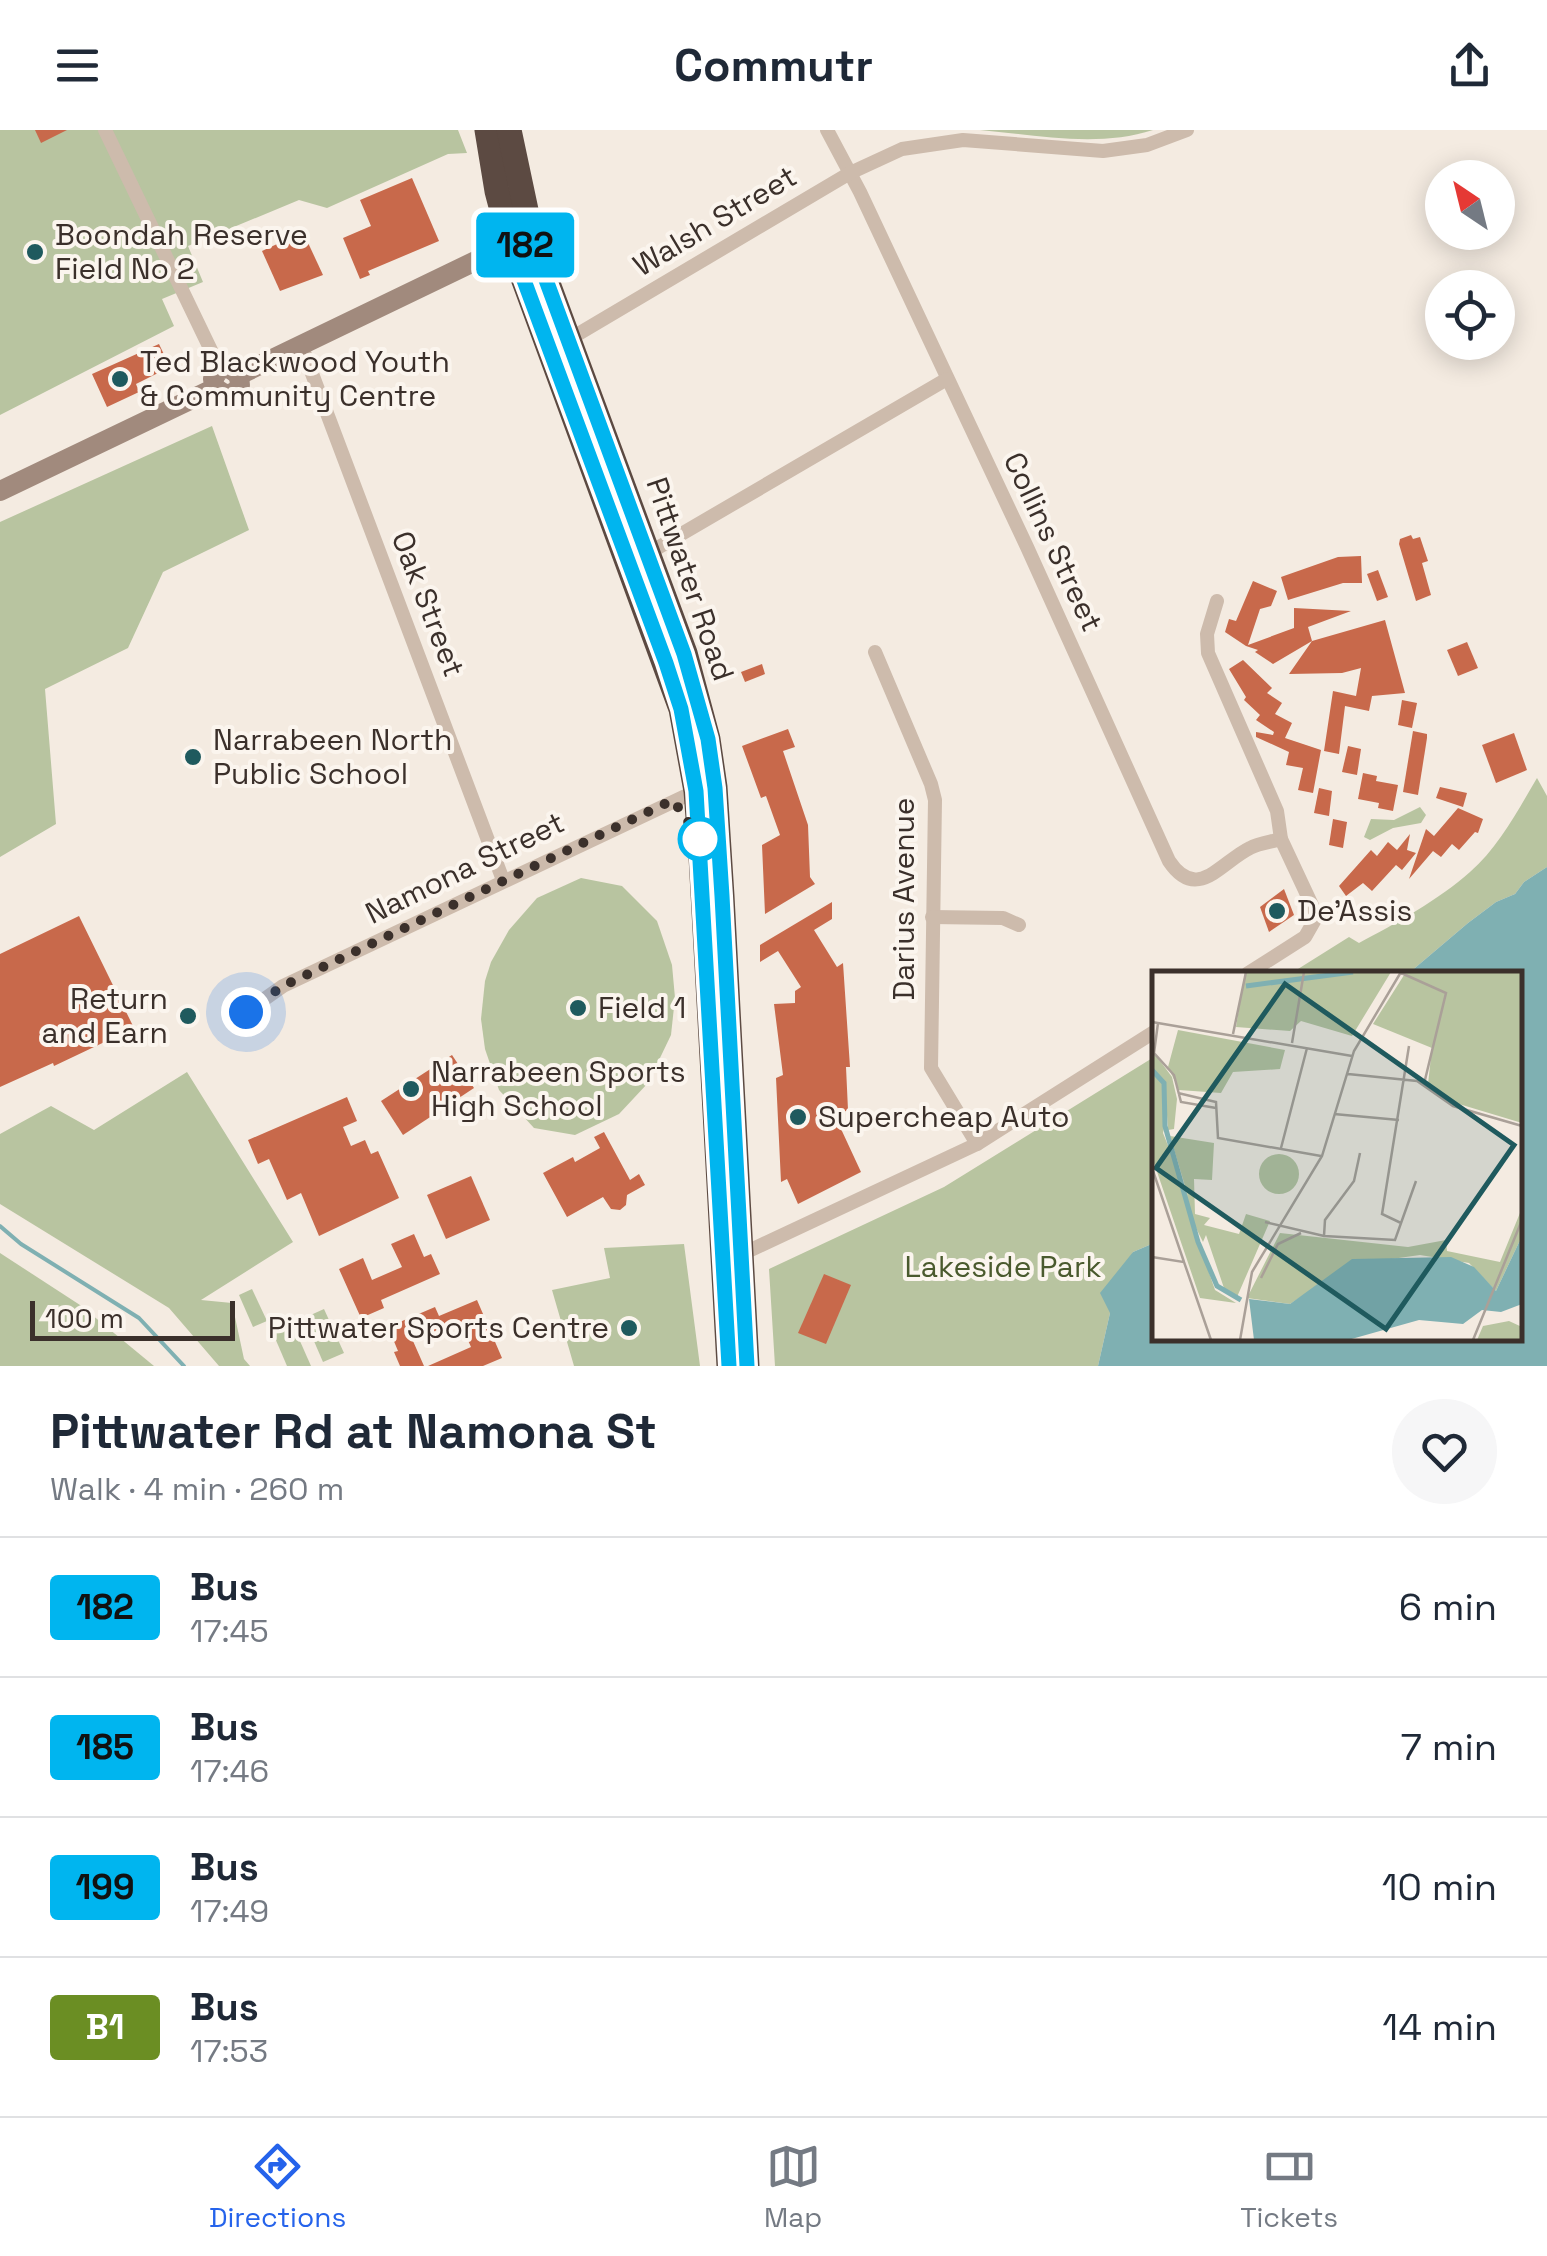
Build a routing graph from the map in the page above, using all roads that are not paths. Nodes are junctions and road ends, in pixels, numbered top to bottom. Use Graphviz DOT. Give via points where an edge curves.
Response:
graph roads {
  1 [pos="105,130"];
  2 [pos="486,130"];
  3 [pos="508,130"];
  4 [pos="827,130"];
  5 [pos="1187,130"];
  6 [pos="850,173"];
  7 [pos="522,245"];
  8 [pos="568,340"];
  9 [pos="302,347"];
  10 [pos="224,377"];
  11 [pos="947,379"];
  12 [pos="0,491"];
  13 [pos="638,559"];
  14 [pos="1217,601"];
  15 [pos="875,652"];
  16 [pos="706,789"];
  17 [pos="1281,839"];
  18 [pos="503,880"];
  19 [pos="932,916"];
  20 [pos="1018,925"];
  21 [pos="1252,971"];
  22 [pos="246,1012"];
  23 [pos="1152,1033"];
  24 [pos="977,1144"];
  25 [pos="732,1257"];
  26 [pos="729,1366"];
  27 [pos="747,1366"];
  1 -- 10 [label="street"];
  2 -- 7 [label="highway, Pittwater Road" via="497,191"];
  3 -- 7 [label="highway, Pittwater Road"];
  4 -- 6 [label="street, Collins Street"];
  5 -- 6 [label="street, Walsh Street" via="1103,151 934,143 888,154"];
  6 -- 8 [label="street, Walsh Street"];
  6 -- 11 [label="street, Collins Street"];
  7 -- 8 [label="highway, Pittwater Road"];
  7 -- 9 [label="street"];
  7 -- 13 [label="highway, Pittwater Road"];
  8 -- 13 [label="highway, Pittwater Road"];
  9 -- 10 [label="street"];
  9 -- 18 [label="street, Oak Street"];
  10 -- 12 [label="street"];
  11 -- 13 [label="street"];
  11 -- 17 [label="street, Collins Street" via="1175,870 1197,880 1251,847"];
  13 -- 16 [label="highway, Pittwater Road" via="699,699"];
  14 -- 17 [label="street" via="1208,653 1276,811"];
  15 -- 19 [label="street, Darius Avenue" via="932,784"];
  16 -- 18 [label="street, Namona Street"];
  16 -- 25 [label="highway, Pittwater Road"];
  17 -- 21 [label="street" via="1317,916 1305,937"];
  18 -- 22 [label="street, Namona Street" via="283,986"];
  19 -- 20 [label="street" via="1003,918"];
  19 -- 24 [label="street, Darius Avenue" via="932,1068"];
  23 -- 24 [label="street"];
  24 -- 25 [label="street"];
  25 -- 26 [label="highway, Pittwater Road"];
  25 -- 27 [label="highway, Pittwater Road"];
}
